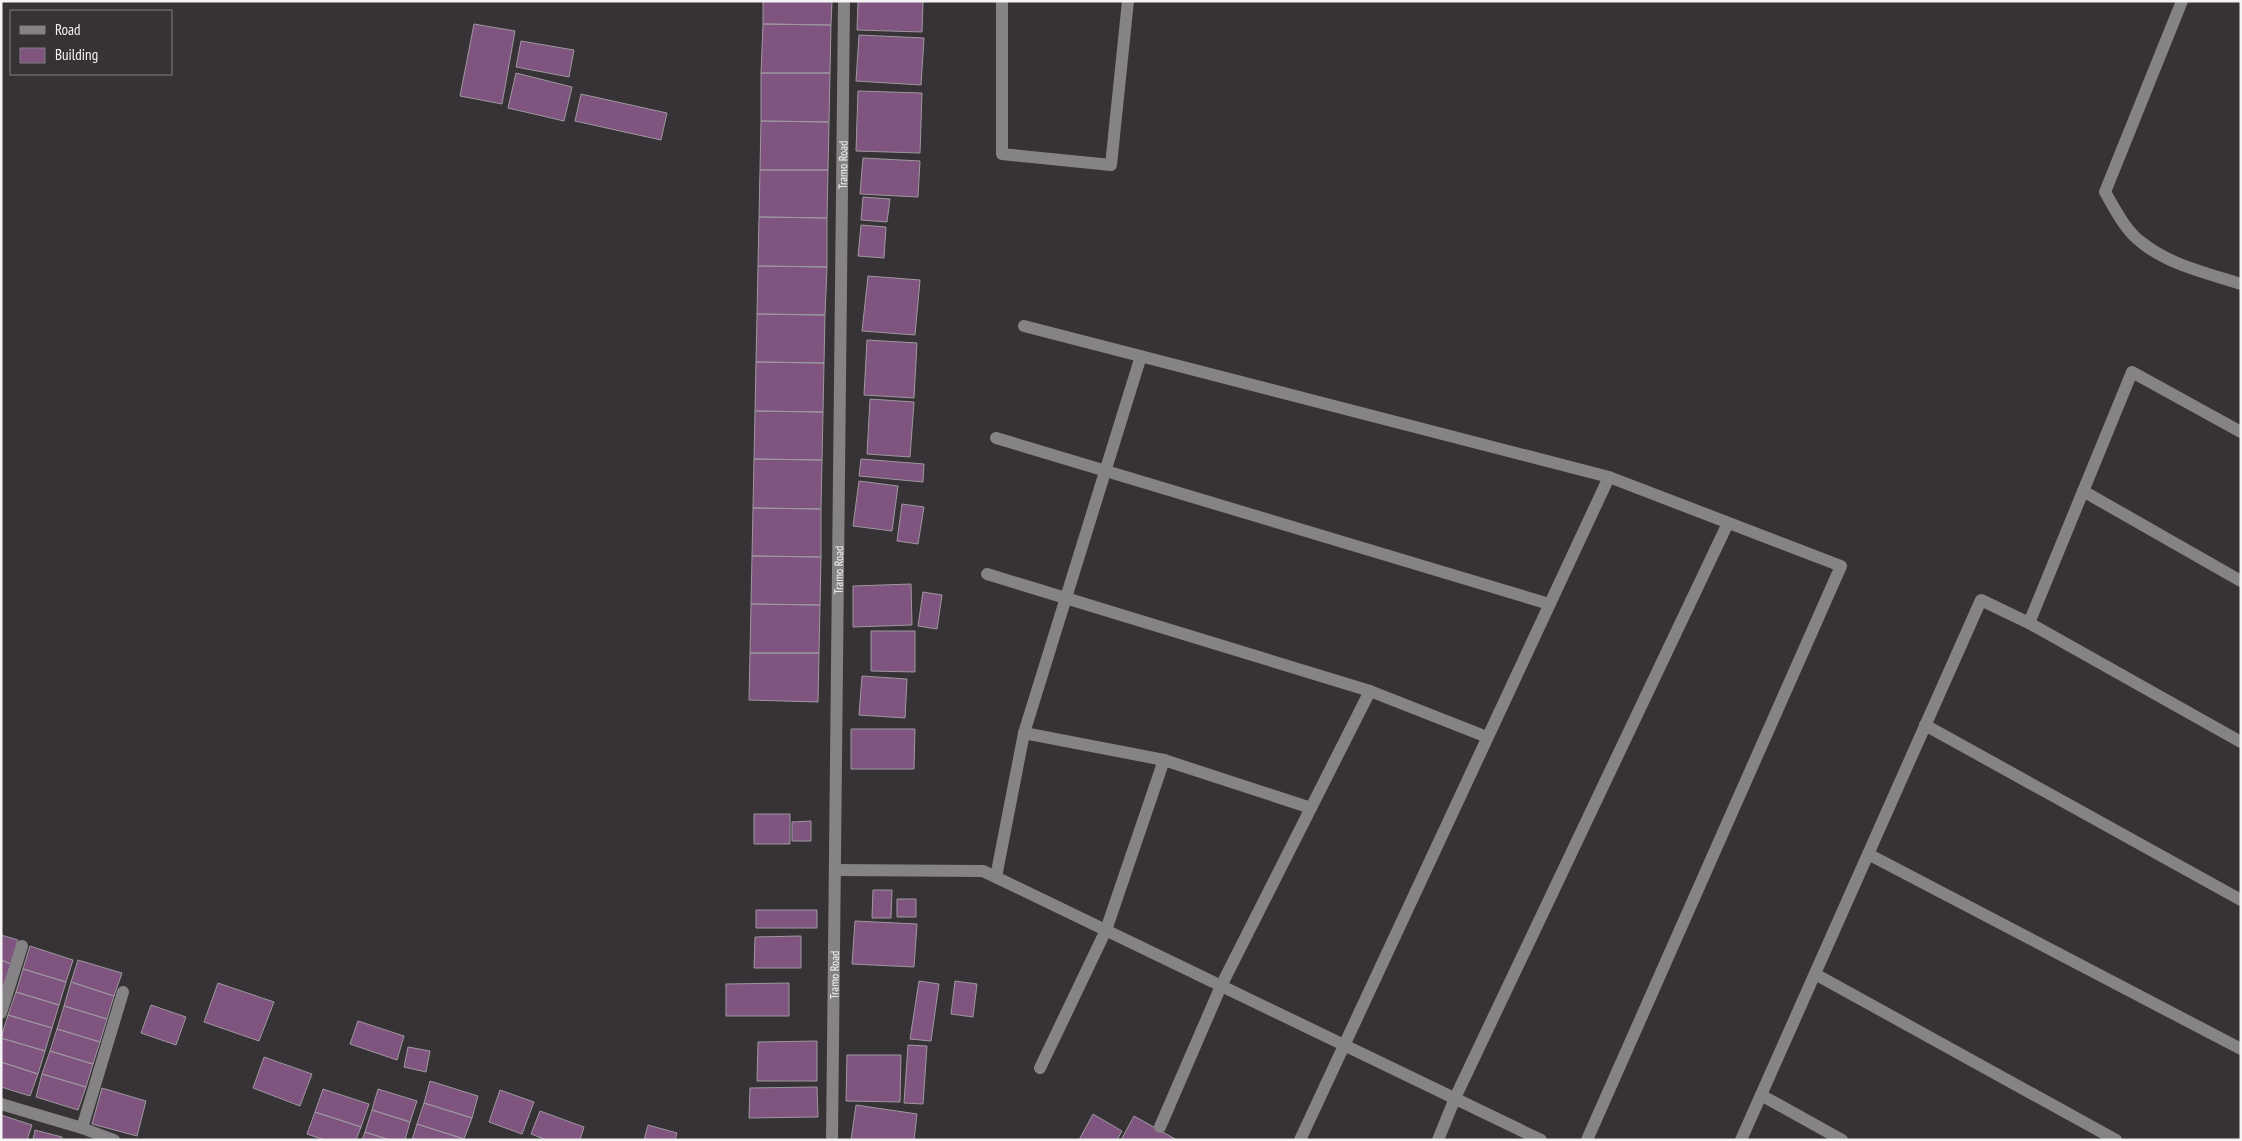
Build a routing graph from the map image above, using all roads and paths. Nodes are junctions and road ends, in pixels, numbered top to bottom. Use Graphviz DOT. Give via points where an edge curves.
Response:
graph roads {
  1 [pos="844,1"];
  2 [pos="1002,1"];
  3 [pos="1128,1"];
  4 [pos="2182,1"];
  5 [pos="2241,284"];
  6 [pos="1024,326"];
  7 [pos="1141,356"];
  8 [pos="2241,432"];
  9 [pos="996,438"];
  10 [pos="1106,471"];
  11 [pos="1609,476"];
  12 [pos="2083,491"];
  13 [pos="1728,523"];
  14 [pos="986,574"];
  15 [pos="2241,581"];
  16 [pos="1065,598"];
  17 [pos="1549,604"];
  18 [pos="2029,623"];
  19 [pos="1370,692"];
  20 [pos="1925,726"];
  21 [pos="1024,733"];
  22 [pos="1487,737"];
  23 [pos="2241,742"];
  24 [pos="1164,760"];
  25 [pos="1311,808"];
  26 [pos="1868,854"];
  27 [pos="835,870"];
  28 [pos="996,877"];
  29 [pos="2241,900"];
  30 [pos="1106,930"];
  31 [pos="22,946"];
  32 [pos="1815,974"];
  33 [pos="1221,986"];
  34 [pos="123,992"];
  35 [pos="1,1013"];
  36 [pos="1344,1045"];
  37 [pos="2241,1050"];
  38 [pos="1040,1068"];
  39 [pos="1761,1095"];
  40 [pos="1455,1098"];
  41 [pos="1,1104"];
  42 [pos="1160,1127"];
  43 [pos="82,1128"];
  44 [pos="114,1140"];
  45 [pos="832,1140"];
  46 [pos="1300,1140"];
  47 [pos="1438,1140"];
  48 [pos="1541,1140"];
  49 [pos="1587,1140"];
  50 [pos="1741,1140"];
  51 [pos="1842,1140"];
  52 [pos="2116,1140"];
  1 -- 27 [label="street, Tramo Road"];
  2 -- 3 [label="street" via="1002,154 1111,166"];
  4 -- 5 [label="street" via="2105,192 2118,216 2140,242 2170,261"];
  6 -- 7 [label="street"];
  7 -- 10 [label="street"];
  7 -- 11 [label="street"];
  8 -- 12 [label="street" via="2132,372"];
  9 -- 10 [label="street"];
  10 -- 16 [label="street"];
  10 -- 17 [label="street"];
  11 -- 13 [label="street"];
  11 -- 17 [label="street"];
  12 -- 15 [label="street"];
  12 -- 18 [label="street"];
  13 -- 40 [label="street"];
  13 -- 49 [label="street" via="1841,566"];
  14 -- 16 [label="street"];
  16 -- 19 [label="street"];
  16 -- 21 [label="street"];
  17 -- 22 [label="street"];
  18 -- 20 [label="street" via="1981,600"];
  18 -- 23 [label="street"];
  19 -- 22 [label="street"];
  19 -- 25 [label="street"];
  20 -- 26 [label="street"];
  20 -- 29 [label="street"];
  21 -- 24 [label="street"];
  21 -- 28 [label="street"];
  22 -- 36 [label="street"];
  24 -- 25 [label="street"];
  24 -- 30 [label="street"];
  25 -- 33 [label="street"];
  26 -- 32 [label="street"];
  26 -- 37 [label="street"];
  27 -- 28 [label="street" via="983,871"];
  27 -- 45 [label="street, Tramo Road"];
  28 -- 30 [label="street"];
  30 -- 33 [label="street"];
  30 -- 38 [label="street"];
  31 -- 35 [label="street"];
  32 -- 39 [label="street"];
  32 -- 52 [label="street"];
  33 -- 36 [label="street"];
  33 -- 42 [label="street"];
  34 -- 43 [label="street"];
  36 -- 40 [label="street"];
  36 -- 46 [label="street"];
  39 -- 50 [label="street"];
  39 -- 51 [label="street"];
  40 -- 47 [label="street"];
  40 -- 48 [label="street"];
  41 -- 43 [label="street"];
  43 -- 44 [label="street"];
}
